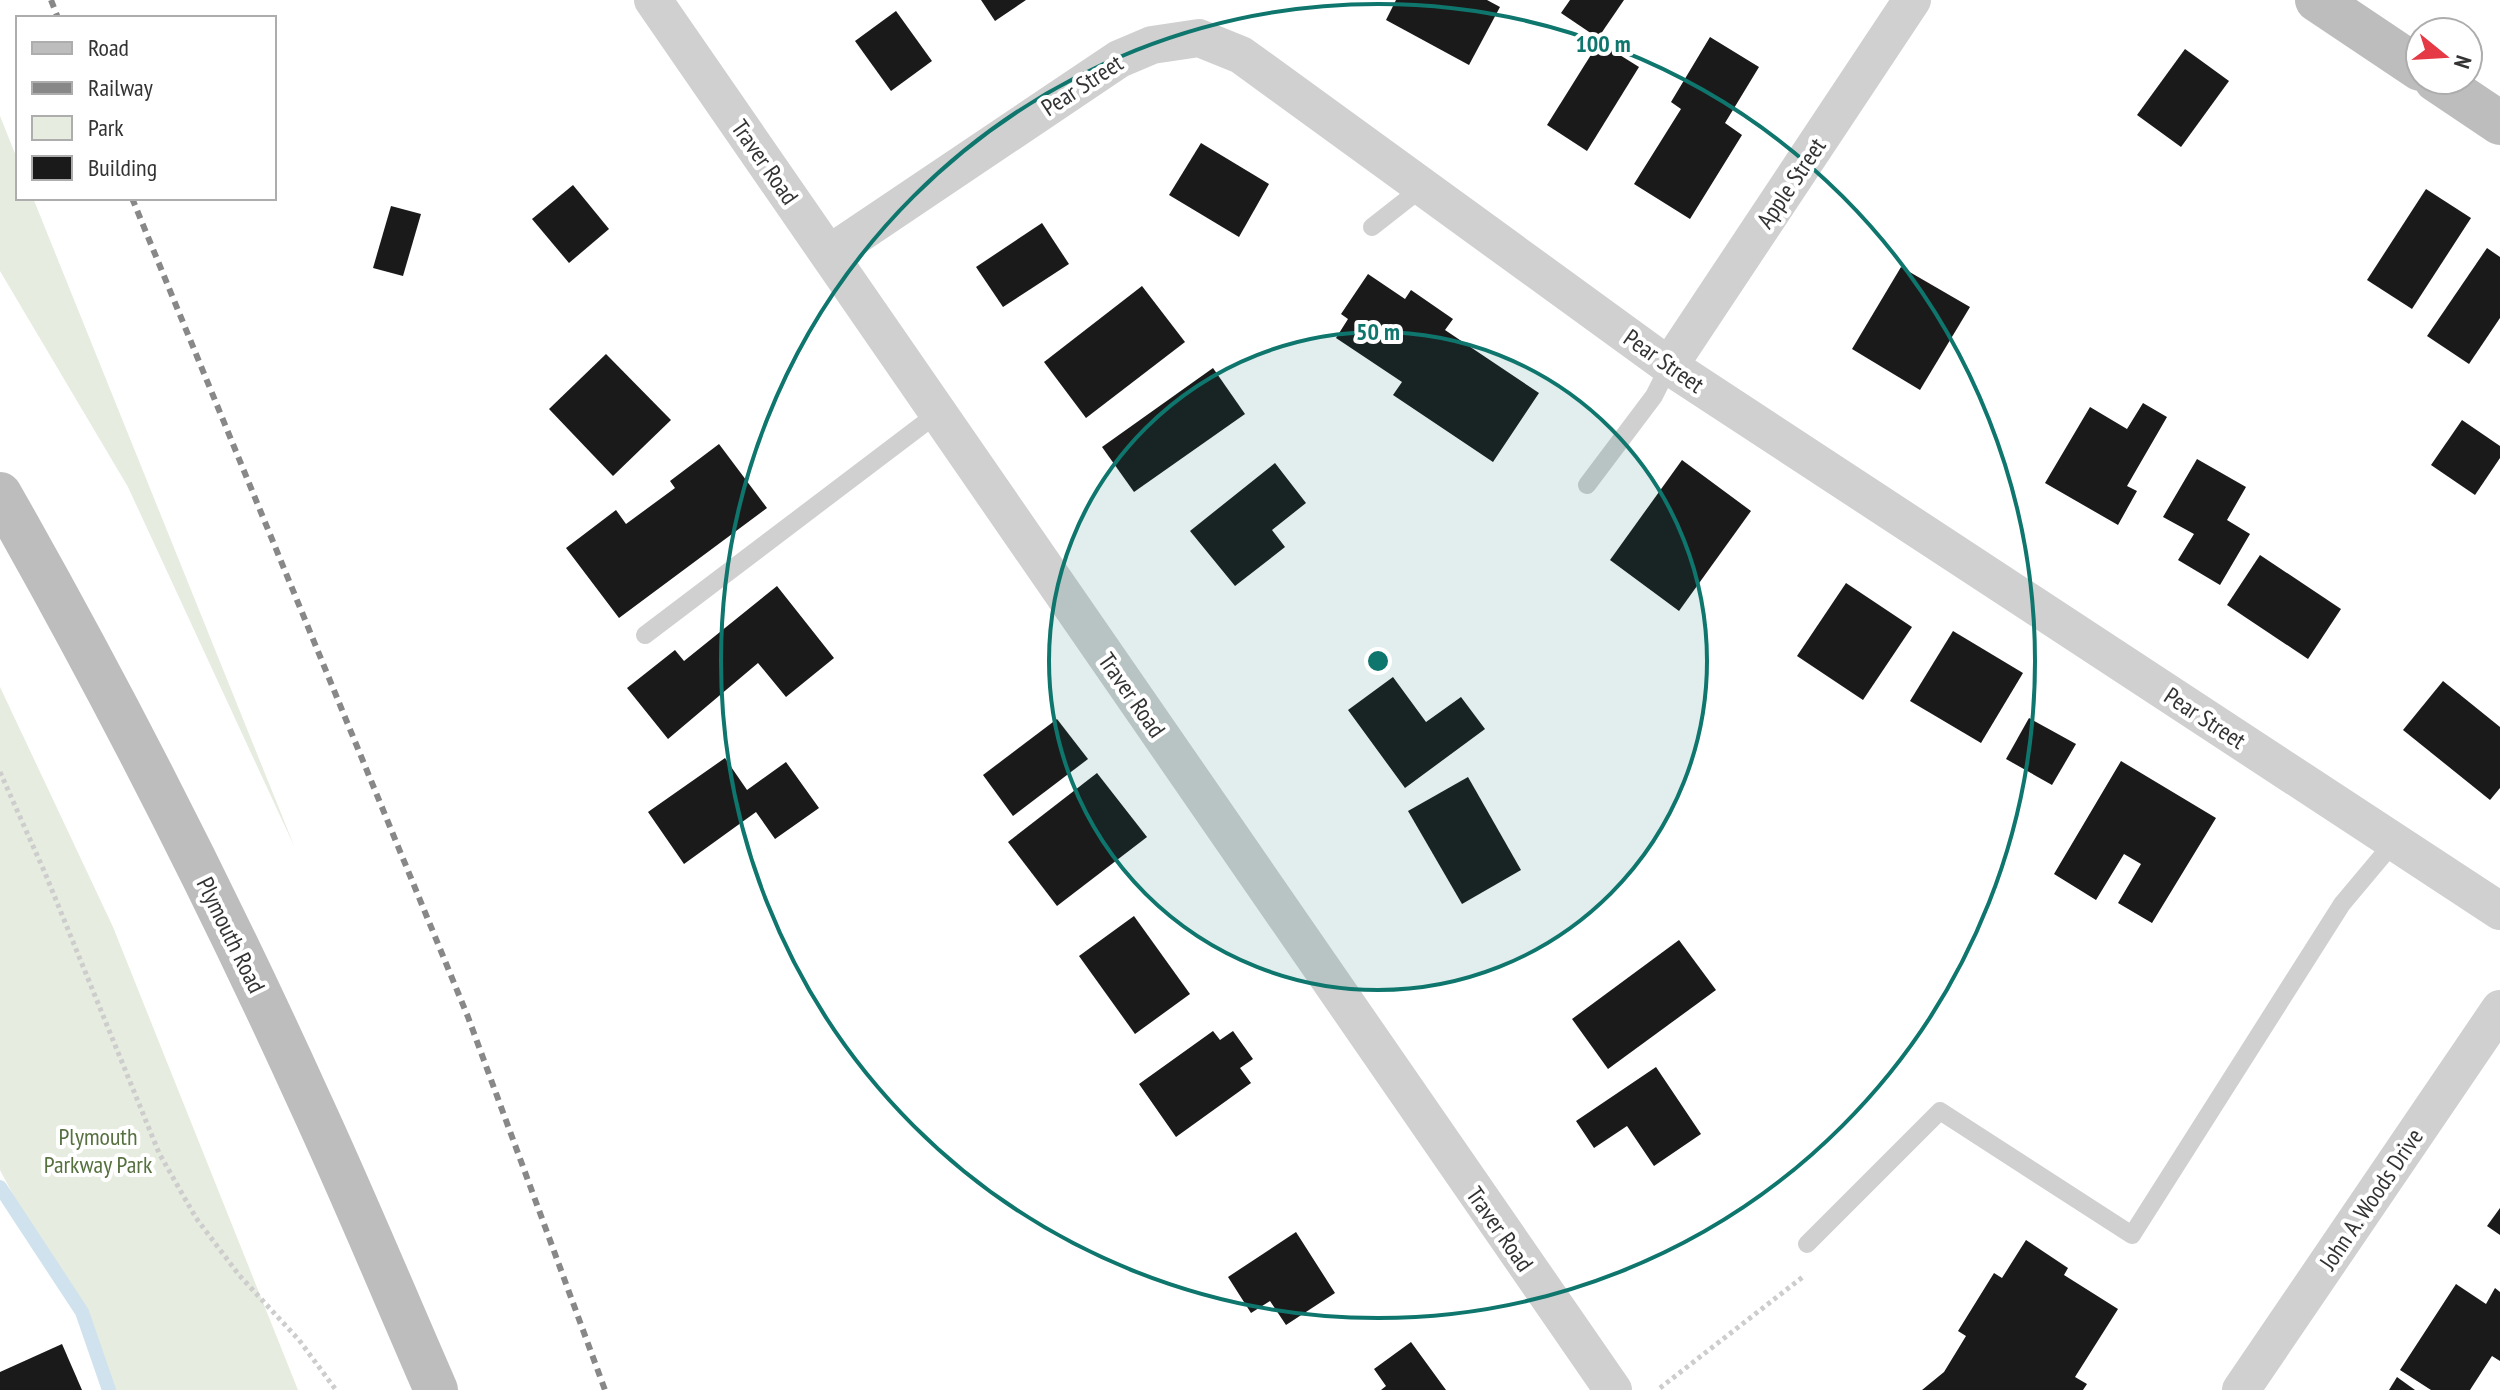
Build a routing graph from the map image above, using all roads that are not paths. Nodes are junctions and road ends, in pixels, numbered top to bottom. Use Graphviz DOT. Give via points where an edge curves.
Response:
graph roads {
  1 [pos="653,0"];
  2 [pos="1912,0"];
  3 [pos="2317,0"];
  4 [pos="2404,58"];
  5 [pos="2460,96"];
  6 [pos="2500,123"];
  7 [pos="1423,187"];
  8 [pos="1372,227"];
  9 [pos="829,254"];
  10 [pos="1669,366"];
  11 [pos="938,413"];
  12 [pos="1587,485"];
  13 [pos="0,494"];
  14 [pos="645,635"];
  15 [pos="2394,842"];
  16 [pos="2500,911"];
  17 [pos="2500,1009"];
  18 [pos="1807,1244"];
  19 [pos="436,1390"];
  20 [pos="1613,1390"];
  21 [pos="2241,1390"];
  1 -- 9 [label="street, Traver Road"];
  2 -- 10 [label="street, Apple Street"];
  3 -- 4 [label="main road"];
  5 -- 6 [label="main road"];
  7 -- 8 [label="lane"];
  7 -- 9 [label="street, Pear Street" via="1241,55 1199,38 1152,45 1119,59"];
  7 -- 10 [label="street, Pear Street"];
  9 -- 11 [label="street, Traver Road"];
  10 -- 12 [label="lane" via="1654,396"];
  10 -- 15 [label="street, Pear Street"];
  11 -- 14 [label="lane"];
  11 -- 20 [label="street, Traver Road"];
  13 -- 19 [label="main road, Plymouth Road" via="222,913"];
  15 -- 16 [label="street, Pear Street"];
  15 -- 18 [label="lane" via="2342,904 2132,1235 1940,1111"];
  17 -- 21 [label="street, John A. Woods Drive"];
}
